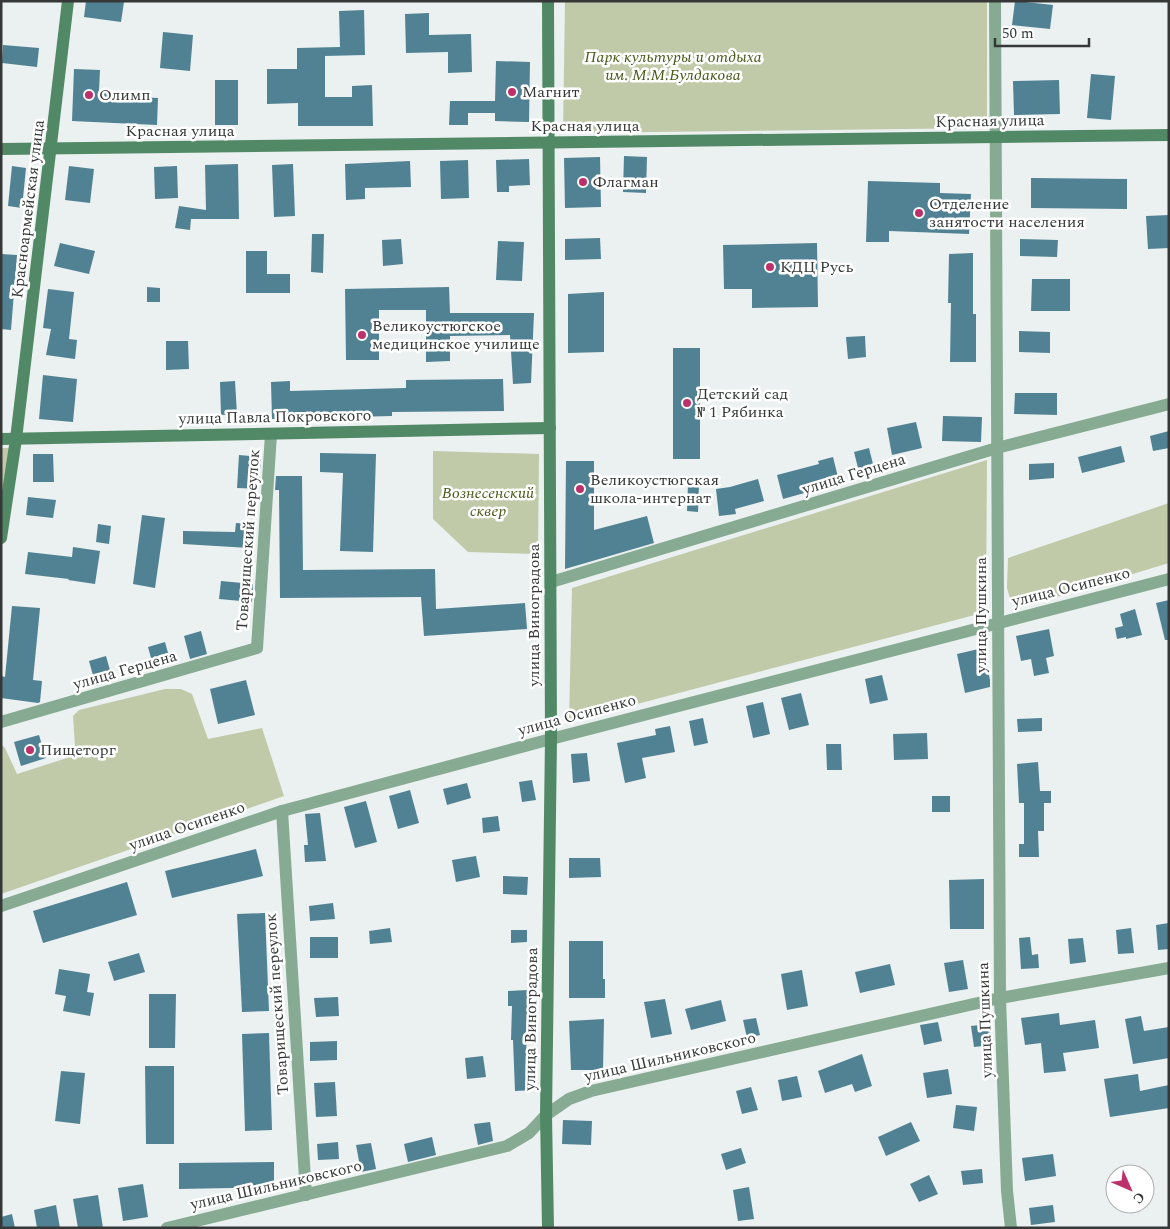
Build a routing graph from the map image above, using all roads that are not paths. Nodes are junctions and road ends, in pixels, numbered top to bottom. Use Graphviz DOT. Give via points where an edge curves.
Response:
graph roads {
  1 [pos="68,1"];
  2 [pos="548,1"];
  3 [pos="995,1"];
  4 [pos="1169,135"];
  5 [pos="996,137"];
  6 [pos="548,143"];
  7 [pos="51,147"];
  8 [pos="1,149"];
  9 [pos="1169,404"];
  10 [pos="550,428"];
  11 [pos="271,434"];
  12 [pos="16,439"];
  13 [pos="1,440"];
  14 [pos="997,448"];
  15 [pos="1,538"];
  16 [pos="1169,579"];
  17 [pos="550,582"];
  18 [pos="998,623"];
  19 [pos="257,648"];
  20 [pos="1,722"];
  21 [pos="551,739"];
  22 [pos="282,811"];
  23 [pos="1,906"];
  24 [pos="1169,968"];
  25 [pos="1000,998"];
  26 [pos="546,1114"];
  27 [pos="306,1195"];
  28 [pos="167,1228"];
  29 [pos="548,1228"];
  30 [pos="1011,1228"];
  1 -- 7 [label="street, Красноармейская улица"];
  2 -- 6 [label="street, улица Виноградова"];
  3 -- 5 [label="street, улица Пушкина"];
  4 -- 5 [label="street, Красная улица"];
  5 -- 6 [label="street, Красная улица"];
  5 -- 14 [label="street, улица Пушкина"];
  6 -- 7 [label="street, Красная улица"];
  6 -- 10 [label="street, улица Виноградова"];
  7 -- 8 [label="street, Красная улица"];
  7 -- 12 [label="street, Красноармейская улица"];
  9 -- 14 [label="street, улица Герцена"];
  10 -- 11 [label="street, улица Павла Покровского"];
  10 -- 17 [label="street, улица Виноградова"];
  11 -- 12 [label="street, улица Павла Покровского"];
  11 -- 19 [label="street, Товарищеский переулок"];
  12 -- 13 [label="street, улица Павла Покровского"];
  12 -- 15 [label="street, Красноармейская улица"];
  14 -- 17 [label="street, улица Герцена"];
  14 -- 18 [label="street, улица Пушкина"];
  16 -- 18 [label="street, улица Осипенко"];
  17 -- 21 [label="street, улица Виноградова"];
  18 -- 21 [label="street, улица Осипенко"];
  18 -- 25 [label="street, улица Пушкина"];
  19 -- 20 [label="street, улица Герцена"];
  21 -- 22 [label="street, улица Осипенко"];
  21 -- 26 [label="street, улица Виноградова"];
  22 -- 23 [label="street, улица Осипенко"];
  22 -- 27 [label="street, Товарищеский переулок"];
  24 -- 25 [label="street, улица Шильниковского"];
  25 -- 26 [label="street, улица Шильниковского" via="591,1091 569,1099"];
  25 -- 30 [label="street, улица Пушкина"];
  26 -- 27 [label="street, улица Шильниковского" via="529,1133 507,1146"];
  26 -- 29 [label="street, улица Виноградова"];
  27 -- 28 [label="street, улица Шильниковского"];
}
